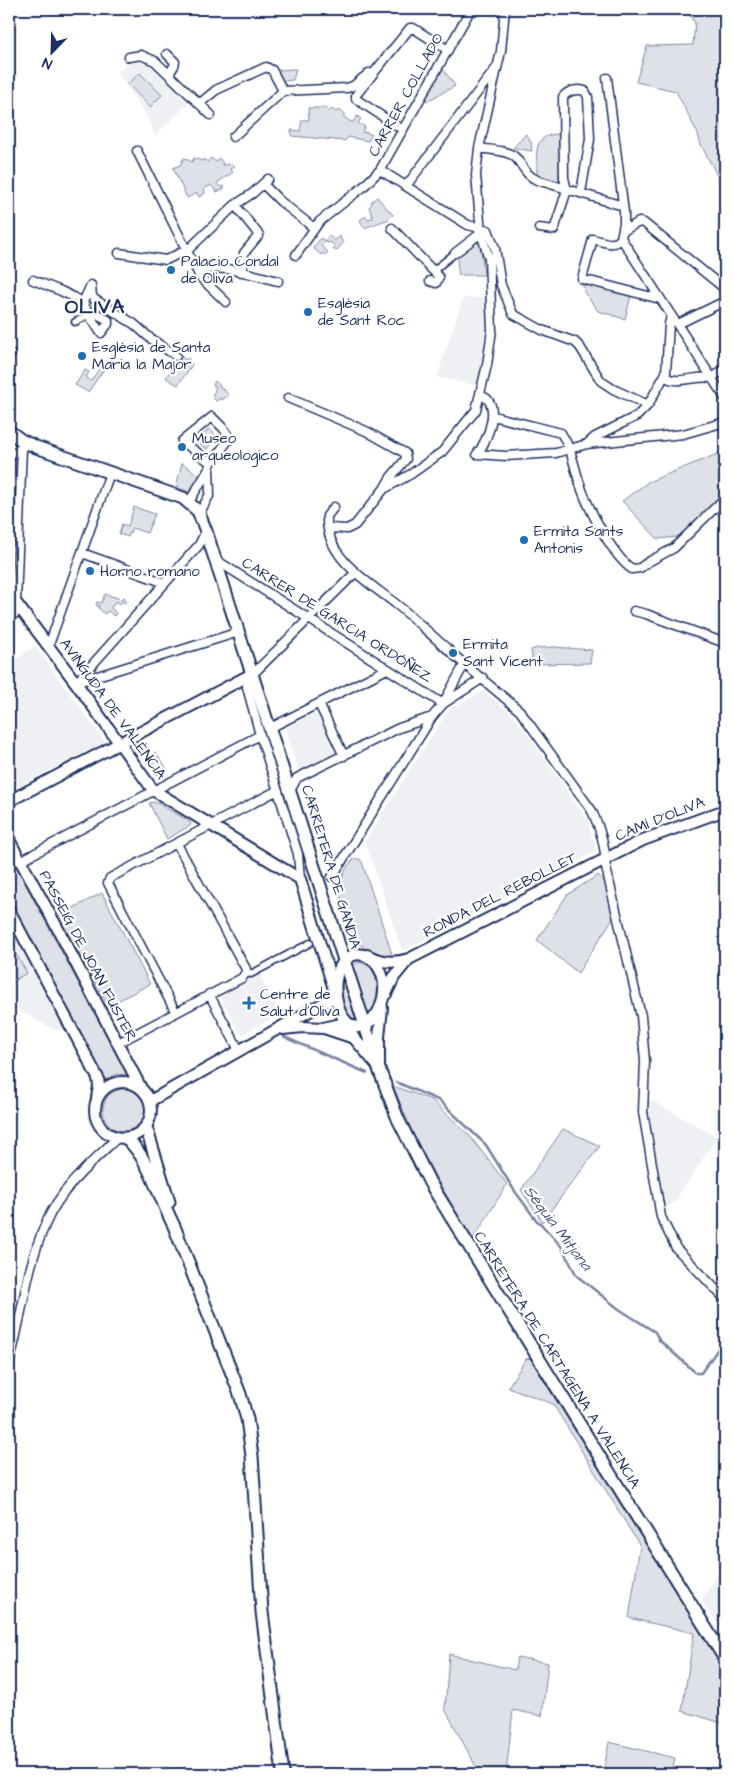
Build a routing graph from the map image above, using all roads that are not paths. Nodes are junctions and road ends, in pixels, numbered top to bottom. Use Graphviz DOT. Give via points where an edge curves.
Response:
graph roads {
  1 [pos="471,9"];
  2 [pos="505,9"];
  3 [pos="448,50"];
  4 [pos="167,54"];
  5 [pos="129,57"];
  6 [pos="498,66"];
  7 [pos="376,70"];
  8 [pos="169,74"];
  9 [pos="608,78"];
  10 [pos="282,90"];
  11 [pos="199,104"];
  12 [pos="211,115"];
  13 [pos="403,130"];
  14 [pos="233,137"];
  15 [pos="480,148"];
  16 [pos="137,151"];
  17 [pos="380,170"];
  18 [pos="406,186"];
  19 [pos="582,187"];
  20 [pos="567,190"];
  21 [pos="235,205"];
  22 [pos="623,206"];
  23 [pos="314,228"];
  24 [pos="392,228"];
  25 [pos="539,228"];
  26 [pos="481,231"];
  27 [pos="622,235"];
  28 [pos="186,249"];
  29 [pos="119,253"];
  30 [pos="455,253"];
  31 [pos="296,256"];
  32 [pos="433,271"];
  33 [pos="242,272"];
  34 [pos="198,273"];
  35 [pos="33,280"];
  36 [pos="278,281"];
  37 [pos="430,281"];
  38 [pos="725,288"];
  39 [pos="660,299"];
  40 [pos="725,301"];
  41 [pos="82,302"];
  42 [pos="226,302"];
  43 [pos="89,315"];
  44 [pos="672,316"];
  45 [pos="75,322"];
  46 [pos="678,324"];
  47 [pos="683,332"];
  48 [pos="668,335"];
  49 [pos="176,356"];
  50 [pos="725,369"];
  51 [pos="665,377"];
  52 [pos="712,378"];
  53 [pos="480,395"];
  54 [pos="288,398"];
  55 [pos="725,398"];
  56 [pos="648,405"];
  57 [pos="493,416"];
  58 [pos="725,422"];
  59 [pos="9,431"];
  60 [pos="587,444"];
  61 [pos="24,445"];
  62 [pos="569,450"];
  63 [pos="9,458"];
  64 [pos="210,466"];
  65 [pos="110,473"];
  66 [pos="384,489"];
  67 [pos="191,497"];
  68 [pos="208,497"];
  69 [pos="725,498"];
  70 [pos="334,507"];
  71 [pos="199,514"];
  72 [pos="328,528"];
  73 [pos="206,531"];
  74 [pos="82,553"];
  75 [pos="216,560"];
  76 [pos="355,573"];
  77 [pos="165,582"];
  78 [pos="15,602"];
  79 [pos="634,611"];
  80 [pos="9,618"];
  81 [pos="309,618"];
  82 [pos="239,632"];
  83 [pos="725,642"];
  84 [pos="49,646"];
  85 [pos="95,662"];
  86 [pos="465,663"];
  87 [pos="387,669"];
  88 [pos="102,675"];
  89 [pos="248,677"];
  90 [pos="483,678"];
  91 [pos="76,683"];
  92 [pos="318,704"];
  93 [pos="444,704"];
  94 [pos="432,717"];
  95 [pos="270,728"];
  96 [pos="260,735"];
  97 [pos="119,743"];
  98 [pos="344,756"];
  99 [pos="291,789"];
  100 [pos="153,790"];
  101 [pos="278,790"];
  102 [pos="9,801"];
  103 [pos="725,810"];
  104 [pos="211,826"];
  105 [pos="9,840"];
  106 [pos="177,844"];
  107 [pos="606,858"];
  108 [pos="20,862"];
  109 [pos="332,877"];
  110 [pos="300,879"];
  111 [pos="9,910"];
  112 [pos="310,943"];
  113 [pos="367,955"];
  114 [pos="408,959"];
  115 [pos="344,960"];
  116 [pos="245,974"];
  117 [pos="209,994"];
  118 [pos="336,996"];
  119 [pos="383,1000"];
  120 [pos="175,1011"];
  121 [pos="346,1023"];
  122 [pos="365,1025"];
  123 [pos="323,1028"];
  124 [pos="272,1032"];
  125 [pos="354,1038"];
  126 [pos="118,1042"];
  127 [pos="239,1050"];
  128 [pos="379,1069"];
  129 [pos="140,1086"];
  130 [pos="97,1098"];
  131 [pos="150,1101"];
  132 [pos="146,1127"];
  133 [pos="122,1138"];
  134 [pos="174,1226"];
  135 [pos="725,1300"];
  136 [pos="9,1364"];
  137 [pos="725,1659"];
  138 [pos="283,1774"];
  1 -- 3 [label="street, CARRER COLLADO"];
  2 -- 6 [label="street"];
  3 -- 7 [label="street" via="410,28"];
  3 -- 13 [label="street, CARRER COLLADO"];
  4 -- 8 [label="street" via="175,62"];
  5 -- 8 [label="street" via="136,54 146,56"];
  6 -- 15 [label="street"];
  6 -- 18 [label="street"];
  7 -- 10 [label="street" via="346,88"];
  7 -- 13 [label="street" via="355,97"];
  8 -- 11 [label="street"];
  9 -- 22 [label="street"];
  10 -- 11 [label="street" via="272,70 266,68 216,90"];
  10 -- 14 [label="street"];
  11 -- 12 [label="street"];
  13 -- 17 [label="street, CARRER COLLADO"];
  15 -- 20 [label="street" via="511,155 533,178"];
  15 -- 26 [label="street" via="475,184"];
  16 -- 28 [label="street"];
  17 -- 18 [label="street"];
  17 -- 23 [label="street, CARRER COLLADO"];
  18 -- 26 [label="street"];
  19 -- 20 [label="street" via="590,139 588,97 585,91 577,90 563,97"];
  20 -- 22 [label="street"];
  20 -- 25 [label="street" via="554,230"];
  21 -- 23 [label="street" via="266,182 280,201"];
  21 -- 28 [label="street"];
  21 -- 33 [label="street" via="259,236 244,253"];
  22 -- 27 [label="street"];
  23 -- 31 [label="street, CARRER COLLADO"];
  24 -- 32 [label="street"];
  26 -- 30 [label="street"];
  26 -- 53 [label="street" via="489,259 492,330"];
  26 -- 56 [label="street" via="488,230 494,244 501,286 512,312 577,343 598,377 608,386"];
  27 -- 38 [label="street" via="639,222 644,223"];
  27 -- 39 [label="street"];
  27 -- 39 [label="street" via="614,244 593,239 582,279"];
  28 -- 29 [label="street" via="164,260"];
  28 -- 34 [label="street"];
  30 -- 32 [label="street"];
  32 -- 37 [label="street" via="438,279 434,283"];
  33 -- 34 [label="street" via="212,268"];
  33 -- 36 [label="street"];
  34 -- 42 [label="street"];
  35 -- 41 [label="street"];
  39 -- 44 [label="street"];
  40 -- 46 [label="street"];
  41 -- 43 [label="street"];
  41 -- 49 [label="street" via="91,283 94,299"];
  43 -- 45 [label="street"];
  44 -- 46 [label="street"];
  44 -- 48 [label="street"];
  46 -- 47 [label="street"];
  47 -- 48 [label="street"];
  47 -- 52 [label="street"];
  48 -- 51 [label="street"];
  50 -- 52 [label="street"];
  51 -- 52 [label="street" via="674,381 704,376"];
  51 -- 56 [label="street"];
  52 -- 55 [label="street"];
  53 -- 57 [label="street" via="490,400"];
  53 -- 66 [label="street" via="474,414 442,452"];
  54 -- 66 [label="street" via="366,431 406,453 406,459"];
  56 -- 60 [label="street" via="637,416"];
  57 -- 62 [label="street" via="560,432"];
  57 -- 62 [label="street" via="486,440 477,454 556,454"];
  58 -- 60 [label="street" via="683,434"];
  59 -- 61 [label="main road"];
  60 -- 62 [label="street"];
  61 -- 63 [label="street"];
  61 -- 65 [label="main road"];
  61 -- 78 [label="street"];
  62 -- 69 [label="street" via="581,487 604,535 632,569 640,568 674,548"];
  64 -- 64 [label="street" via="182,441 212,417 230,438"];
  64 -- 67 [label="street"];
  64 -- 68 [label="street" via="211,491"];
  65 -- 67 [label="main road" via="176,496"];
  65 -- 74 [label="street"];
  66 -- 72 [label="street" via="353,527"];
  67 -- 68 [label="street"];
  67 -- 71 [label="main road, CARRETERA DE GANDIA"];
  68 -- 71 [label="street"];
  70 -- 72 [label="street" via="327,516"];
  71 -- 73 [label="main road, CARRETERA DE GANDIA"];
  72 -- 76 [label="street" via="338,552"];
  73 -- 75 [label="main road, CARRETERA DE GANDIA"];
  73 -- 77 [label="street" via="198,545"];
  74 -- 77 [label="street"];
  74 -- 84 [label="street"];
  75 -- 81 [label="street, CARRER DE GARCIA ORDÓÑEZ"];
  75 -- 82 [label="main road, CARRETERA DE GANDIA"];
  76 -- 81 [label="street"];
  76 -- 86 [label="street"];
  77 -- 85 [label="street"];
  78 -- 80 [label="street"];
  78 -- 84 [label="street, AVINGUDA DE VALÈNCIA"];
  79 -- 83 [label="street"];
  81 -- 87 [label="street, CARRER DE GARCIA ORDÓÑEZ"];
  81 -- 89 [label="street"];
  82 -- 88 [label="street"];
  82 -- 89 [label="main road, CARRETERA DE GANDIA"];
  84 -- 91 [label="street, AVINGUDA DE VALÈNCIA"];
  85 -- 88 [label="street" via="96,670"];
  85 -- 91 [label="street"];
  86 -- 90 [label="street"];
  86 -- 93 [label="street"];
  87 -- 92 [label="street"];
  87 -- 93 [label="street, CARRER DE GARCIA ORDÓÑEZ"];
  88 -- 91 [label="street"];
  89 -- 95 [label="main road, CARRETERA DE GANDIA"];
  89 -- 96 [label="street, CARRETERA DE GANDIA" via="247,687"];
  89 -- 97 [label="street"];
  90 -- 93 [label="street"];
  90 -- 107 [label="street" via="530,722 592,811"];
  91 -- 97 [label="street, AVINGUDA DE VALÈNCIA"];
  92 -- 95 [label="street"];
  92 -- 98 [label="street"];
  93 -- 94 [label="street"];
  94 -- 98 [label="street" via="399,728"];
  94 -- 109 [label="street"];
  95 -- 99 [label="main road, CARRETERA DE GANDIA"];
  96 -- 100 [label="street"];
  96 -- 101 [label="street, CARRETERA DE GANDIA"];
  97 -- 100 [label="street, AVINGUDA DE VALÈNCIA"];
  97 -- 102 [label="street"];
  98 -- 99 [label="street" via="297,778"];
  99 -- 115 [label="main road, CARRETERA DE GANDIA"];
  100 -- 104 [label="street, AVINGUDA DE VALÈNCIA"];
  100 -- 108 [label="street"];
  101 -- 104 [label="street"];
  101 -- 110 [label="street, CARRETERA DE GANDIA" via="298,854"];
  103 -- 107 [label="street, CAMÍ D’OLIVA" via="643,840"];
  104 -- 106 [label="street"];
  104 -- 110 [label="street, AVINGUDA DE VALÈNCIA"];
  105 -- 108 [label="street, PASSEIG DE JOAN FUSTER"];
  106 -- 116 [label="street" via="246,969"];
  106 -- 120 [label="street" via="108,880"];
  107 -- 114 [label="street, RONDA DEL REBOLLET"];
  107 -- 135 [label="street" via="641,1016 643,1112 660,1217 676,1248"];
  108 -- 126 [label="street, PASSEIG DE JOAN FUSTER"];
  110 -- 118 [label="street"];
  111 -- 130 [label="street" via="98,1078"];
  112 -- 116 [label="street"];
  113 -- 114 [label="street, RONDA DEL REBOLLET" via="383,961"];
  113 -- 115 [label="street" via="354,954"];
  113 -- 119 [label="street" via="383,977"];
  114 -- 119 [label="street, RONDA DEL REBOLLET" via="394,977"];
  115 -- 118 [label="street" via="338,972"];
  115 -- 122 [label="main road, CARRETERA DE GANDIA"];
  116 -- 117 [label="street"];
  117 -- 120 [label="street"];
  117 -- 127 [label="street"];
  118 -- 121 [label="street"];
  118 -- 124 [label="street"];
  119 -- 122 [label="street" via="376,1016"];
  119 -- 128 [label="street"];
  120 -- 126 [label="street"];
  121 -- 122 [label="street" via="356,1027"];
  121 -- 123 [label="street"];
  121 -- 125 [label="street"];
  122 -- 128 [label="main road, CARRETERA DE GANDIA"];
  123 -- 124 [label="street" via="290,1027"];
  123 -- 125 [label="street"];
  124 -- 127 [label="street"];
  125 -- 128 [label="street"];
  126 -- 129 [label="street, PASSEIG DE JOAN FUSTER"];
  127 -- 131 [label="street"];
  128 -- 137 [label="main road, CARRETERA DE CARTAGENA A VALENCIA" via="398,1119 430,1183"];
  129 -- 130 [label="street" via="116,1082"];
  129 -- 131 [label="street"];
  130 -- 133 [label="street" via="95,1115 98,1123 110,1135"];
  131 -- 132 [label="street" via="152,1110"];
  132 -- 133 [label="street"];
  132 -- 134 [label="main road" via="172,1208"];
  133 -- 134 [label="main road" via="139,1151"];
  133 -- 136 [label="street" via="72,1182 46,1222 33,1261"];
  134 -- 138 [label="main road" via="247,1419 262,1612"];
}
